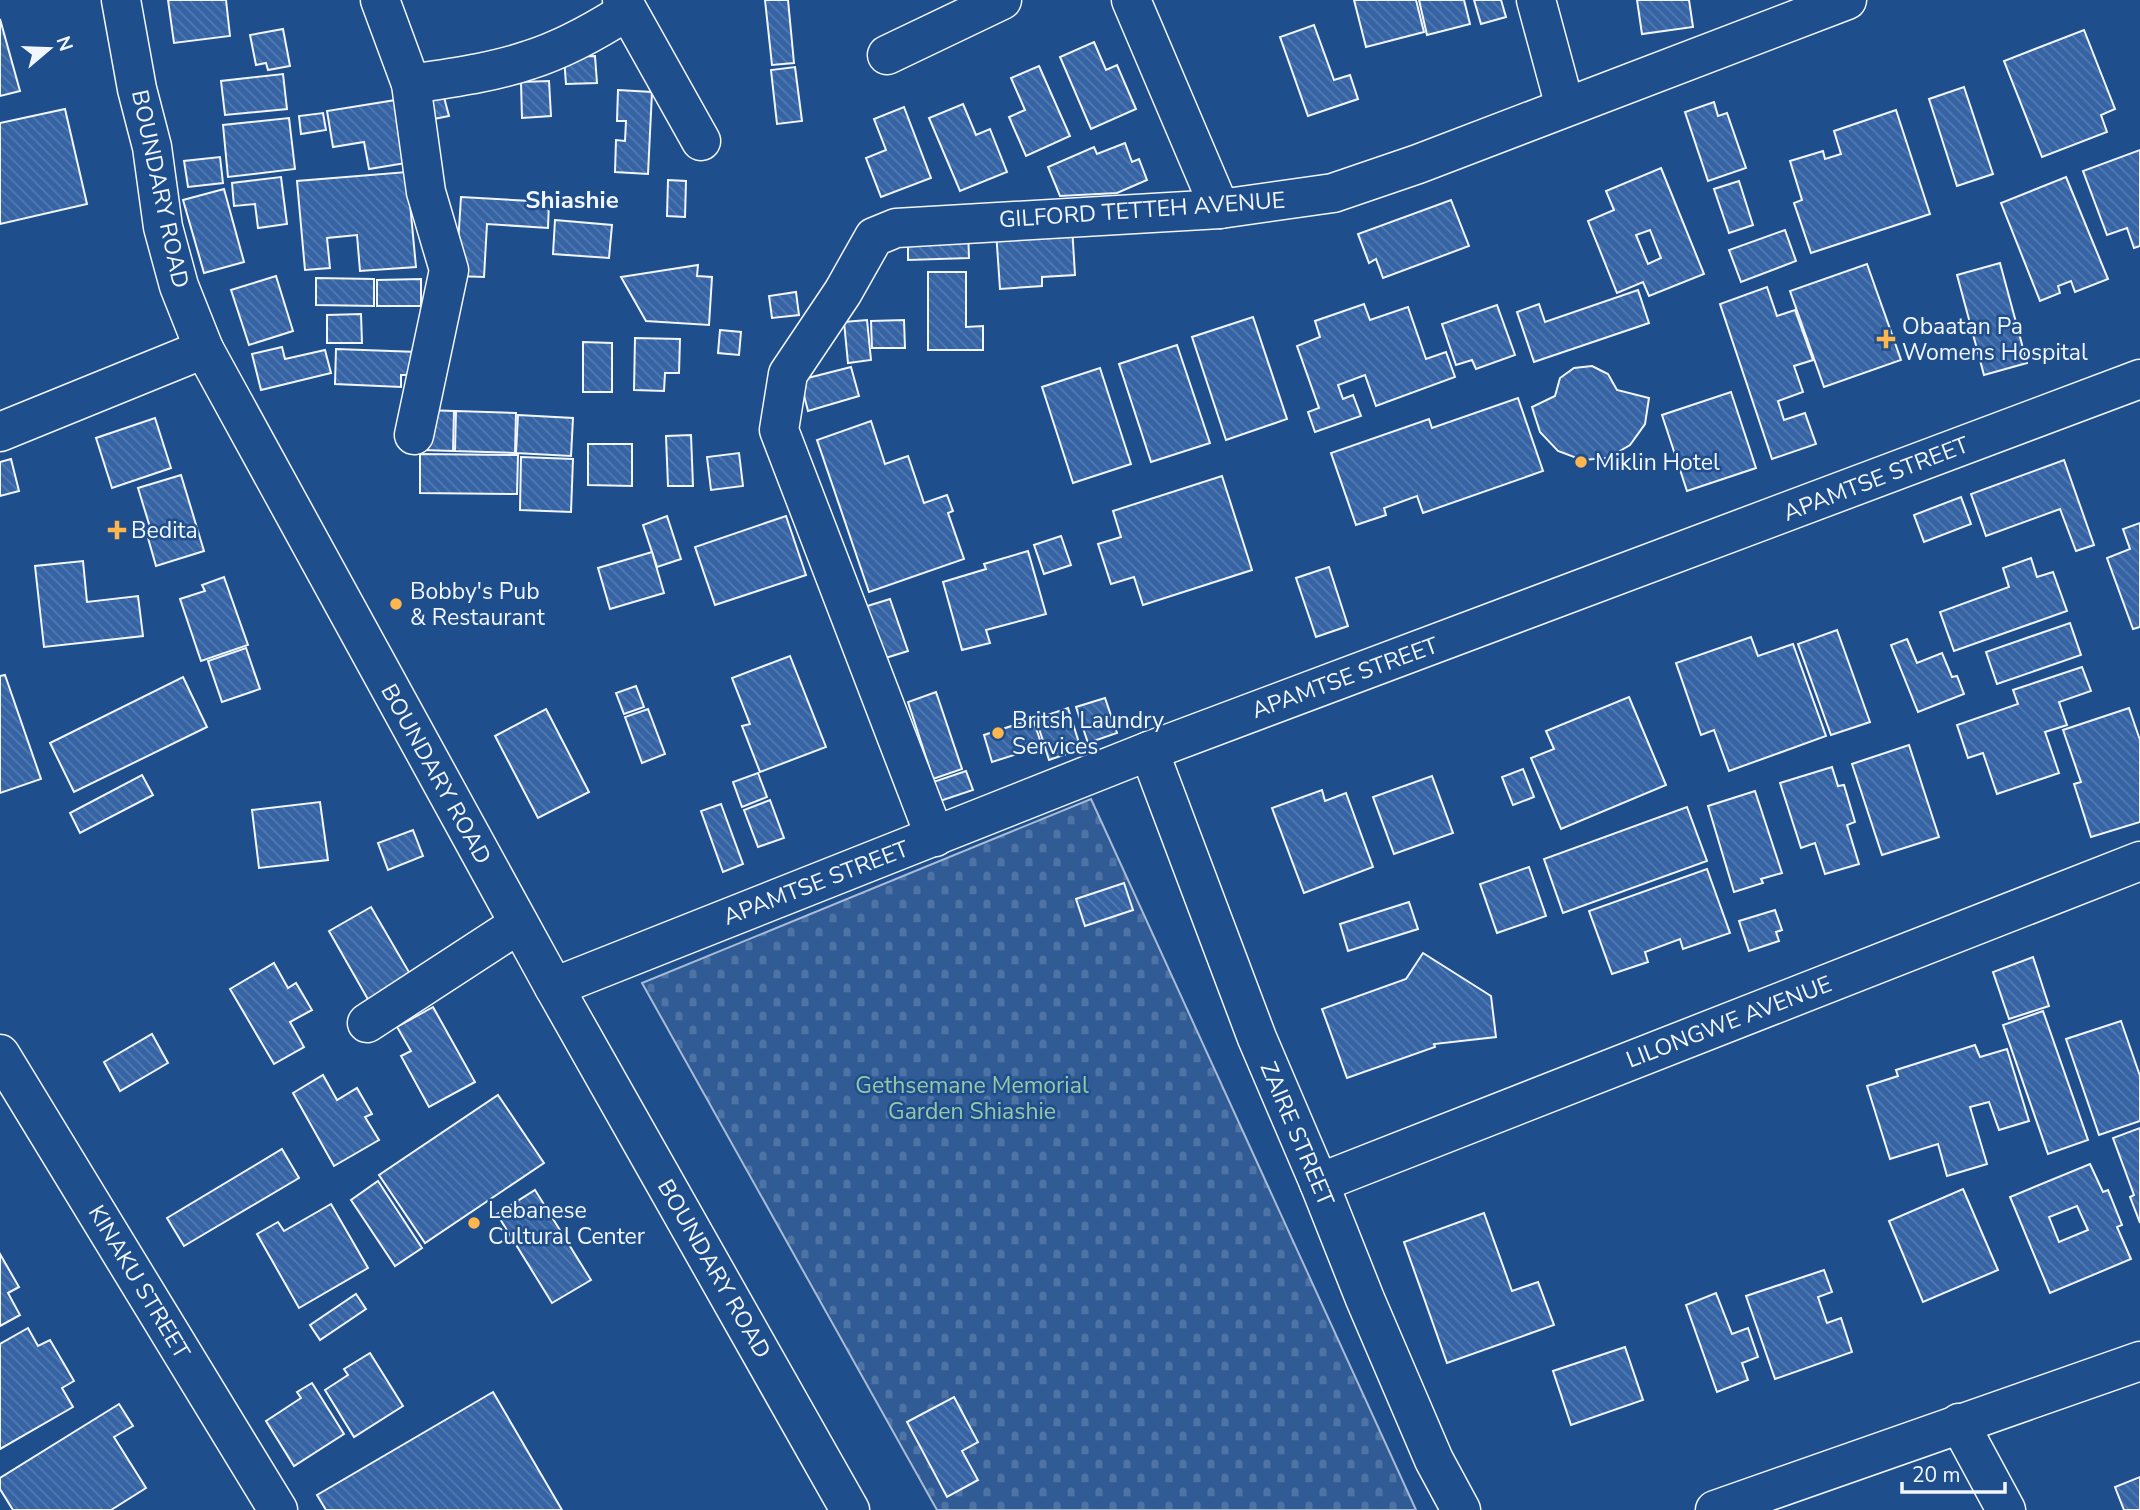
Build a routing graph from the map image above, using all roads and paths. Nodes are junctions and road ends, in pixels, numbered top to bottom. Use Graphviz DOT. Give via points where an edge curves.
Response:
graph roads {
  1 [pos="121,0"];
  2 [pos="380,0"];
  3 [pos="1002,0"];
  4 [pos="1131,0"];
  5 [pos="1536,0"];
  6 [pos="1847,0"];
  7 [pos="624,6"];
  8 [pos="887,55"];
  9 [pos="411,84"];
  10 [pos="1565,107"];
  11 [pos="701,141"];
  12 [pos="1220,209"];
  13 [pos="204,349"];
  14 [pos="2140,379"];
  15 [pos="0,432"];
  16 [pos="414,435"];
  17 [pos="1149,751"];
  18 [pos="935,837"];
  19 [pos="2140,861"];
  20 [pos="519,924"];
  21 [pos="554,987"];
  22 [pos="367,1023"];
  23 [pos="0,1054"];
  24 [pos="1319,1183"];
  25 [pos="2140,1361"];
  26 [pos="1959,1423"];
  27 [pos="278,1510"];
  28 [pos="850,1510"];
  29 [pos="1461,1510"];
  30 [pos="1715,1510"];
  31 [pos="2006,1510"];
  1 -- 13 [label="street, BOUNDARY ROAD" via="152,147 163,227 179,286"];
  2 -- 9 [label="street"];
  3 -- 8 [label="street"];
  4 -- 12 [label="street"];
  5 -- 10 [label="street"];
  6 -- 10 [label="street, GILFORD TETTEH AVENUE"];
  7 -- 9 [label="street" via="600,29 528,61"];
  7 -- 11 [label="street"];
  9 -- 16 [label="street" via="426,192 449,270"];
  10 -- 12 [label="street, GILFORD TETTEH AVENUE" via="1334,193"];
  12 -- 18 [label="street, GILFORD TETTEH AVENUE" via="896,228 874,237 788,374 779,430"];
  13 -- 15 [label="street"];
  13 -- 20 [label="street, BOUNDARY ROAD"];
  14 -- 17 [label="street, APAMTSE STREET"];
  17 -- 18 [label="street, APAMTSE STREET"];
  17 -- 24 [label="street, ZAIRE STREET" via="1257,1038"];
  18 -- 21 [label="street, APAMTSE STREET"];
  19 -- 24 [label="street, LILONGWE AVENUE"];
  20 -- 21 [label="street, BOUNDARY ROAD"];
  20 -- 22 [label="street"];
  21 -- 28 [label="street, BOUNDARY ROAD"];
  23 -- 27 [label="street, KINAKU STREET"];
  24 -- 29 [label="street, ZAIRE STREET" via="1434,1460"];
  25 -- 26 [label="street"];
  26 -- 30 [label="street"];
  26 -- 31 [label="street"];
}
